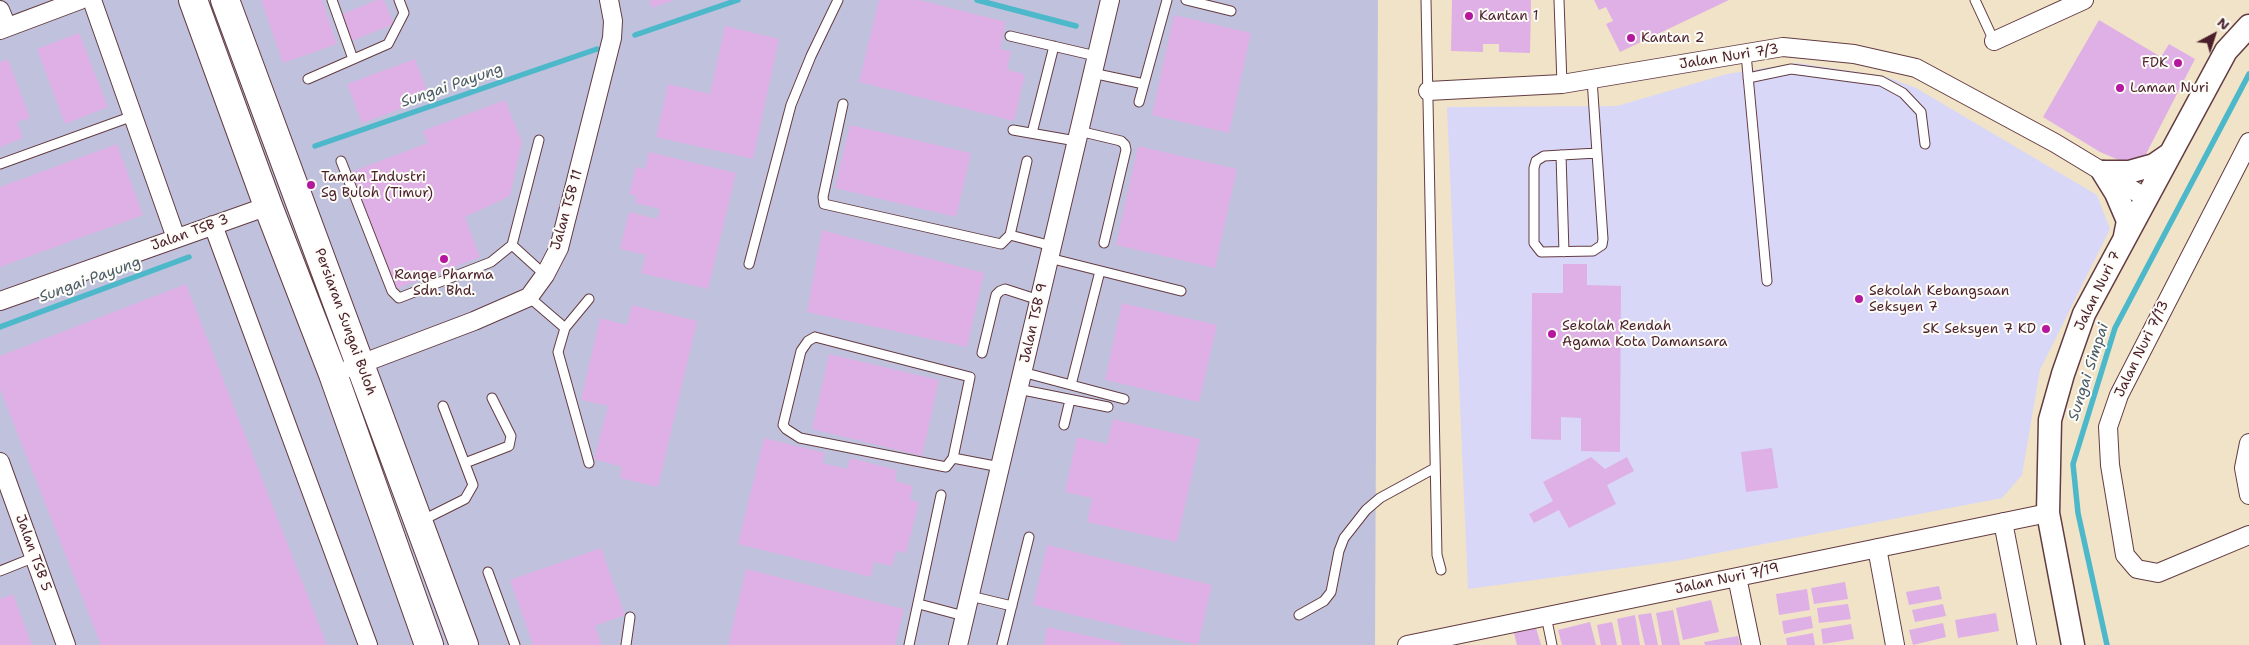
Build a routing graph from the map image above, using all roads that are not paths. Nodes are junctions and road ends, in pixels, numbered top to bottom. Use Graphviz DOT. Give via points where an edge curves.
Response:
graph roads {
  1 [pos="80,0"];
  2 [pos="92,0"];
  3 [pos="194,0"];
  4 [pos="225,0"];
  5 [pos="332,0"];
  6 [pos="399,0"];
  7 [pos="609,0"];
  8 [pos="838,0"];
  9 [pos="1110,0"];
  10 [pos="1166,0"];
  11 [pos="1186,0"];
  12 [pos="1426,0"];
  13 [pos="1559,0"];
  14 [pos="1975,0"];
  15 [pos="2084,0"];
  16 [pos="0,10"];
  17 [pos="1231,10"];
  18 [pos="2249,26"];
  19 [pos="3,28"];
  20 [pos="1010,36"];
  21 [pos="1994,41"];
  22 [pos="1054,46"];
  23 [pos="1746,54"];
  24 [pos="353,59"];
  25 [pos="1094,64"];
  26 [pos="308,78"];
  27 [pos="1748,78"];
  28 [pos="1592,79"];
  29 [pos="1144,84"];
  30 [pos="1562,84"];
  31 [pos="1428,91"];
  32 [pos="1139,102"];
  33 [pos="843,104"];
  34 [pos="133,116"];
  35 [pos="1013,130"];
  36 [pos="1032,134"];
  37 [pos="1077,136"];
  38 [pos="539,140"];
  39 [pos="2249,142"];
  40 [pos="1925,144"];
  41 [pos="1597,153"];
  42 [pos="2170,154"];
  43 [pos="1561,155"];
  44 [pos="341,161"];
  45 [pos="1027,162"];
  46 [pos="0,164"];
  47 [pos="2103,172"];
  48 [pos="2146,198"];
  49 [pos="268,206"];
  50 [pos="213,225"];
  51 [pos="1010,234"];
  52 [pos="2125,236"];
  53 [pos="176,238"];
  54 [pos="1104,242"];
  55 [pos="512,245"];
  56 [pos="1050,252"];
  57 [pos="1564,252"];
  58 [pos="749,264"];
  59 [pos="1100,271"];
  60 [pos="545,275"];
  61 [pos="1767,282"];
  62 [pos="1181,292"];
  63 [pos="529,297"];
  64 [pos="589,299"];
  65 [pos="1039,300"];
  66 [pos="0,301"];
  67 [pos="565,328"];
  68 [pos="982,353"];
  69 [pos="361,364"];
  70 [pos="333,374"];
  71 [pos="1020,381"];
  72 [pos="1071,385"];
  73 [pos="492,398"];
  74 [pos="1124,398"];
  75 [pos="1070,400"];
  76 [pos="443,406"];
  77 [pos="1108,407"];
  78 [pos="1064,425"];
  79 [pos="2249,443"];
  80 [pos="953,458"];
  81 [pos="0,462"];
  82 [pos="465,462"];
  83 [pos="589,464"];
  84 [pos="1000,467"];
  85 [pos="1435,468"];
  86 [pos="941,495"];
  87 [pos="2249,495"];
  88 [pos="2048,513"];
  89 [pos="419,522"];
  90 [pos="2003,522"];
  91 [pos="2249,535"];
  92 [pos="1029,537"];
  93 [pos="1877,548"];
  94 [pos="34,557"];
  95 [pos="1441,570"];
  96 [pos="0,571"];
  97 [pos="488,572"];
  98 [pos="1737,577"];
  99 [pos="970,596"];
  100 [pos="919,604"];
  101 [pos="1012,606"];
  102 [pos="1299,615"];
  103 [pos="964,616"];
  104 [pos="1546,616"];
  105 [pos="630,617"];
  106 [pos="66,645"];
  107 [pos="368,645"];
  108 [pos="429,645"];
  109 [pos="464,645"];
  110 [pos="515,645"];
  111 [pos="626,645"];
  112 [pos="908,645"];
  113 [pos="958,645"];
  114 [pos="1002,645"];
  115 [pos="1407,645"];
  116 [pos="1552,645"];
  117 [pos="1751,645"];
  118 [pos="1895,645"];
  119 [pos="2027,645"];
  120 [pos="2073,645"];
  1 -- 19 [label="street"];
  2 -- 34 [label="street"];
  3 -- 49 [label="main road, Persiaran Sungai Buloh"];
  4 -- 69 [label="main road, Persiaran Sungai Buloh"];
  5 -- 24 [label="lane"];
  6 -- 24 [label="lane" via="404,13 388,44"];
  7 -- 60 [label="street, Jalan TSB 11" via="612,38 558,248"];
  8 -- 58 [label="lane" via="791,105"];
  9 -- 25 [label="street, Jalan TSB 9"];
  10 -- 29 [label="lane"];
  11 -- 17 [label="lane"];
  12 -- 31 [label="lane"];
  13 -- 30 [label="lane"];
  14 -- 21 [label="lane"];
  15 -- 21 [label="street"];
  16 -- 19 [label="street"];
  18 -- 42 [label="street, Jalan Nuri 7" via="2226,51"];
  20 -- 22 [label="lane"];
  22 -- 25 [label="lane"];
  22 -- 36 [label="lane"];
  23 -- 27 [label="lane"];
  23 -- 28 [label="street, Jalan Nuri 7/3"];
  23 -- 47 [label="street, Jalan Nuri 7/3" via="1792,48 1854,54 1916,68"];
  24 -- 26 [label="lane"];
  25 -- 29 [label="lane"];
  25 -- 37 [label="street, Jalan TSB 9"];
  27 -- 40 [label="lane" via="1791,70 1881,81 1903,93 1921,112"];
  27 -- 61 [label="lane"];
  28 -- 30 [label="street, Jalan Nuri 7/3"];
  28 -- 41 [label="lane"];
  29 -- 32 [label="lane"];
  30 -- 31 [label="street, Jalan Nuri 7/3"];
  31 -- 85 [label="lane"];
  33 -- 51 [label="lane" via="824,204 1001,244"];
  34 -- 46 [label="lane"];
  34 -- 53 [label="street"];
  35 -- 36 [label="lane"];
  36 -- 37 [label="lane"];
  37 -- 54 [label="lane" via="1120,141 1125,145"];
  37 -- 56 [label="street, Jalan TSB 9"];
  38 -- 55 [label="lane"];
  39 -- 91 [label="street, Jalan Nuri 7/13" via="2119,395 2108,427 2110,464 2125,555 2137,569 2158,572"];
  41 -- 43 [label="lane"];
  41 -- 57 [label="lane" via="1602,245 1593,251"];
  42 -- 47 [label="street" via="2154,165 2129,172"];
  42 -- 48 [label="street, Jalan Nuri 7"];
  43 -- 57 [label="lane"];
  43 -- 57 [label="lane" via="1538,158 1534,168 1534,243 1541,252"];
  44 -- 55 [label="lane" via="392,292 399,298 491,262"];
  45 -- 51 [label="lane"];
  47 -- 48 [label="street, Jalan Nuri 7/3"];
  47 -- 52 [label="street" via="2128,221"];
  48 -- 52 [label="street, Jalan Nuri 7"];
  49 -- 50 [label="street, Jalan TSB 3"];
  49 -- 70 [label="main road, Persiaran Sungai Buloh"];
  50 -- 53 [label="street, Jalan TSB 3"];
  50 -- 107 [label="street"];
  51 -- 56 [label="lane"];
  52 -- 88 [label="street, Jalan Nuri 7" via="2084,314 2050,420"];
  53 -- 66 [label="street, Jalan TSB 3"];
  55 -- 60 [label="lane"];
  56 -- 59 [label="lane"];
  56 -- 65 [label="street, Jalan TSB 9"];
  59 -- 62 [label="lane"];
  59 -- 72 [label="lane"];
  60 -- 63 [label="street, Jalan TSB 11"];
  63 -- 67 [label="lane"];
  63 -- 69 [label="street"];
  64 -- 67 [label="lane"];
  65 -- 68 [label="lane" via="1005,289 1000,291 996,295"];
  65 -- 71 [label="street, Jalan TSB 9"];
  67 -- 83 [label="lane" via="558,352"];
  69 -- 70 [label="street"];
  69 -- 89 [label="main road, Persiaran Sungai Buloh"];
  70 -- 108 [label="main road, Persiaran Sungai Buloh"];
  71 -- 72 [label="lane"];
  71 -- 75 [label="lane"];
  71 -- 84 [label="street, Jalan TSB 9"];
  72 -- 74 [label="lane"];
  73 -- 82 [label="lane" via="512,436 509,446"];
  75 -- 77 [label="lane"];
  75 -- 78 [label="lane"];
  76 -- 82 [label="lane"];
  79 -- 87 [label="street" via="2244,468"];
  80 -- 80 [label="lane" via="946,467 800,438 786,429 783,425 801,351 808,341 815,337 970,377"];
  80 -- 84 [label="lane"];
  81 -- 94 [label="street, Jalan TSB 5"];
  82 -- 89 [label="lane" via="473,485 465,499"];
  84 -- 99 [label="street, Jalan TSB 9"];
  85 -- 95 [label="lane" via="1436,554"];
  85 -- 102 [label="lane" via="1380,498 1366,510 1344,538 1331,592 1324,601"];
  86 -- 100 [label="lane"];
  88 -- 90 [label="street, Jalan Nuri 7/19"];
  88 -- 120 [label="street, Jalan Nuri 7"];
  89 -- 109 [label="main road, Persiaran Sungai Buloh"];
  90 -- 93 [label="street, Jalan Nuri 7/19"];
  90 -- 119 [label="street"];
  92 -- 101 [label="lane"];
  93 -- 98 [label="street, Jalan Nuri 7/19"];
  93 -- 118 [label="street"];
  94 -- 96 [label="lane"];
  94 -- 106 [label="street, Jalan TSB 5"];
  97 -- 110 [label="lane"];
  98 -- 104 [label="street, Jalan Nuri 7/19"];
  98 -- 117 [label="street"];
  99 -- 101 [label="lane"];
  99 -- 103 [label="street, Jalan TSB 9"];
  100 -- 103 [label="lane"];
  100 -- 112 [label="lane"];
  101 -- 114 [label="lane"];
  103 -- 113 [label="street, Jalan TSB 9"];
  104 -- 115 [label="street, Jalan Nuri 7/19"];
  104 -- 116 [label="lane"];
  105 -- 111 [label="lane"];
}
